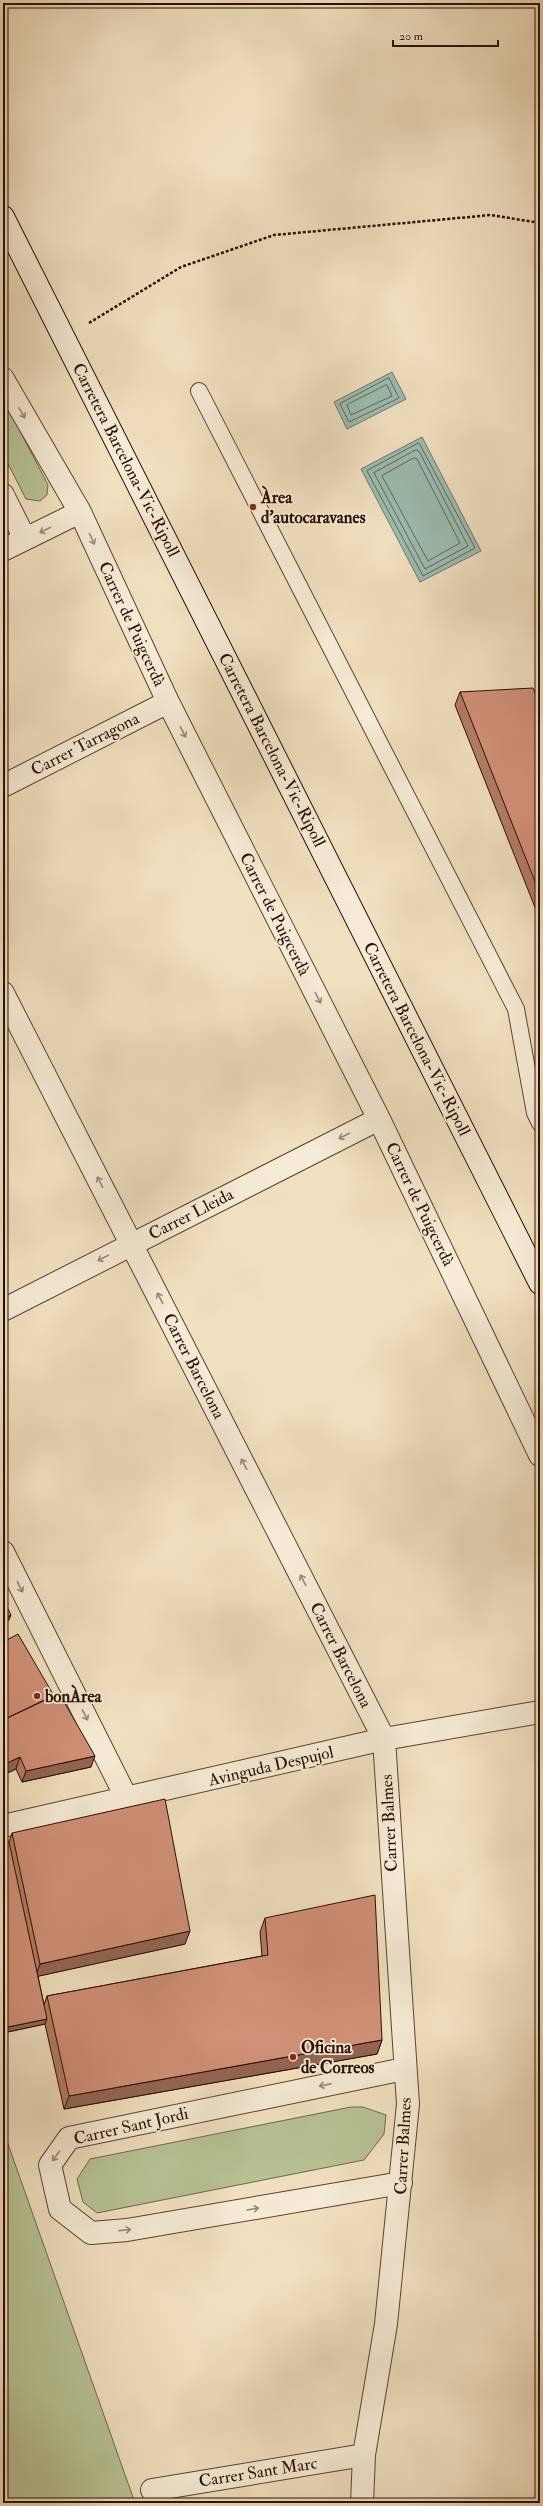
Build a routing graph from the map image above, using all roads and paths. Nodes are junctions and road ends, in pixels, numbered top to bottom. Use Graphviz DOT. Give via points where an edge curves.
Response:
graph roads {
  1 [pos="3,217"];
  2 [pos="540,223"];
  3 [pos="65,338"];
  4 [pos="3,379"];
  5 [pos="199,391"];
  6 [pos="3,495"];
  7 [pos="80,512"];
  8 [pos="24,540"];
  9 [pos="3,550"];
  10 [pos="168,702"];
  11 [pos="3,786"];
  12 [pos="3,993"];
  13 [pos="379,1119"];
  14 [pos="540,1123"];
  15 [pos="132,1243"];
  16 [pos="540,1283"];
  17 [pos="3,1310"];
  18 [pos="540,1454"];
  19 [pos="3,1552"];
  20 [pos="540,1712"];
  21 [pos="384,1739"];
  22 [pos="127,1799"];
  23 [pos="3,1826"];
  24 [pos="404,2069"];
  25 [pos="401,2183"];
  26 [pos="364,2455"];
  27 [pos="152,2490"];
  28 [pos="362,2503"];
  1 -- 3 [label="street, Carretera Barcelona-Vic-Ripoll"];
  2 -- 3 [label="path" via="491,215 274,235 181,267"];
  3 -- 16 [label="street, Carretera Barcelona-Vic-Ripoll"];
  4 -- 7 [label="street, Carrer de Puigcerdà, one-way"];
  5 -- 14 [label="lane" via="516,1008 535,1113"];
  6 -- 8 [label="street"];
  7 -- 8 [label="street, one-way"];
  7 -- 10 [label="street, Carrer de Puigcerdà, one-way"];
  8 -- 9 [label="street"];
  10 -- 11 [label="street, Carrer Tarragona"];
  10 -- 13 [label="street, Carrer de Puigcerdà, one-way"];
  15 -- 12 [label="street, Carrer Barcelona, one-way"];
  13 -- 15 [label="street, Carrer Lleida, one-way"];
  13 -- 18 [label="street, Carrer de Puigcerdà"];
  15 -- 17 [label="street, Carrer Lleida, one-way"];
  21 -- 15 [label="street, Carrer Barcelona, one-way"];
  19 -- 22 [label="street, one-way"];
  20 -- 21 [label="street, Avinguda Despujol"];
  21 -- 22 [label="street, Avinguda Despujol"];
  21 -- 24 [label="street, Carrer Balmes"];
  22 -- 23 [label="street, Avinguda Despujol"];
  24 -- 25 [label="street, Carrer Balmes" via="408,2104"];
  24 -- 25 [label="street, Carrer Sant Jordi, one-way" via="69,2138 50,2165 60,2209 91,2233 127,2230"];
  25 -- 26 [label="street, Carrer Balmes" via="386,2324"];
  26 -- 27 [label="street, Carrer Sant Marc"];
  26 -- 28 [label="street, Carrer Balmes"];
}
